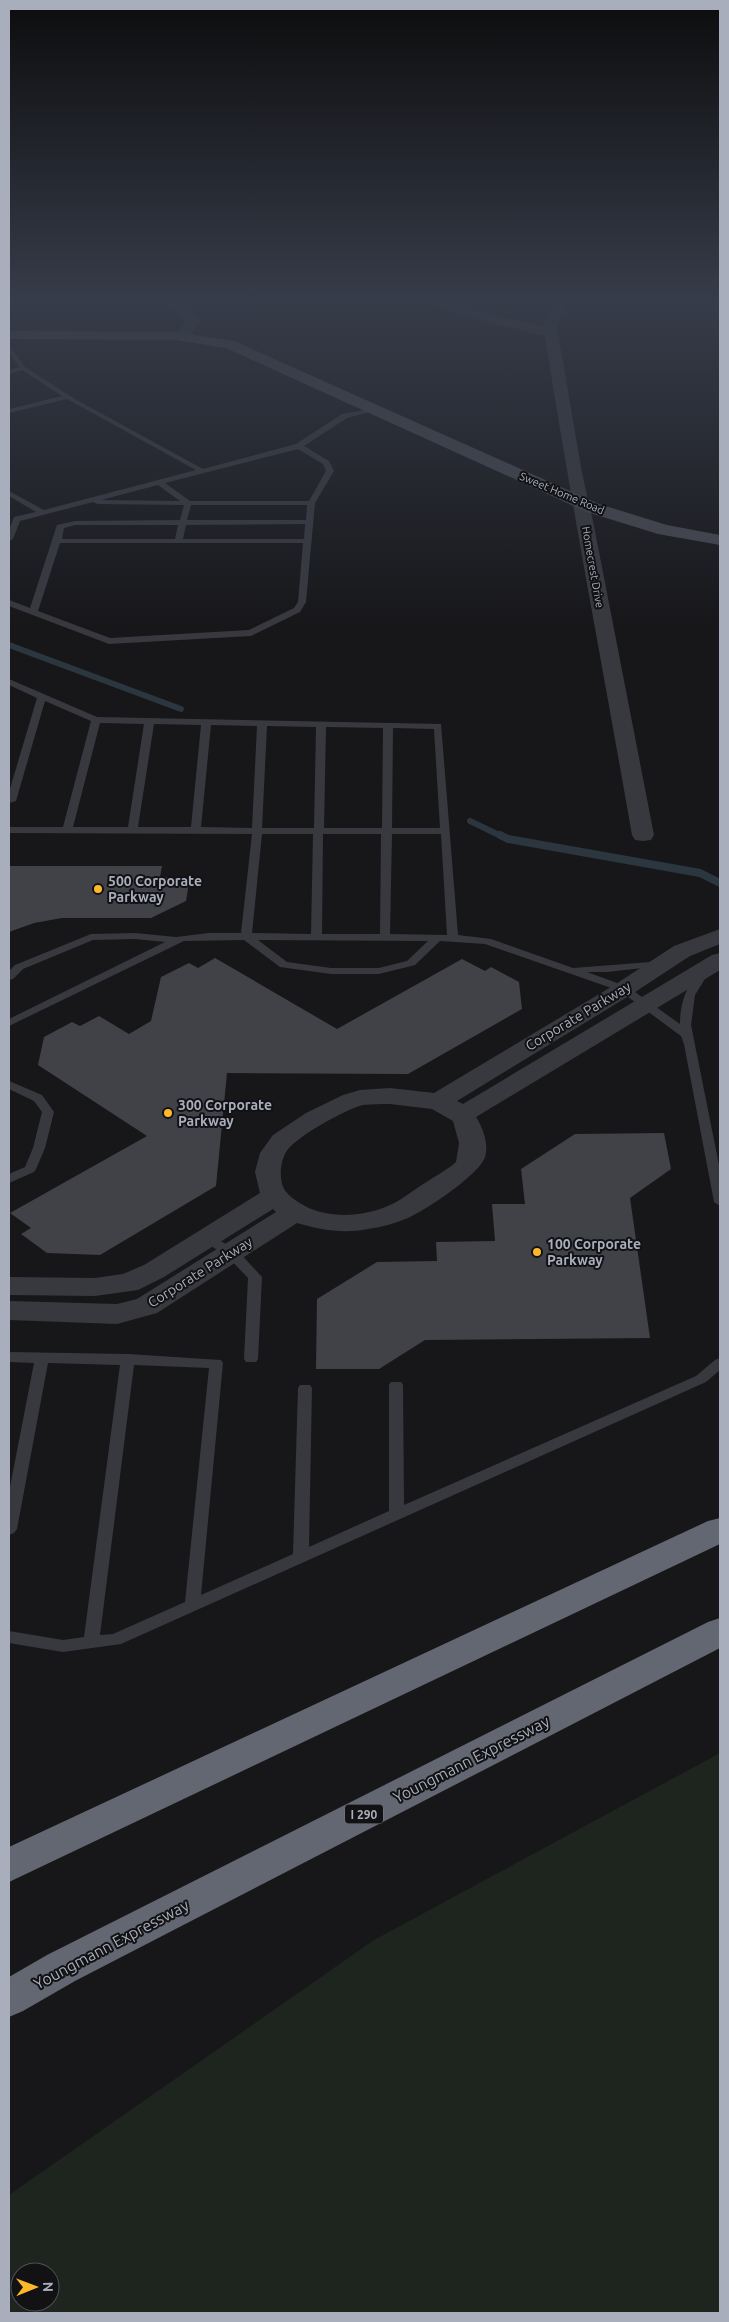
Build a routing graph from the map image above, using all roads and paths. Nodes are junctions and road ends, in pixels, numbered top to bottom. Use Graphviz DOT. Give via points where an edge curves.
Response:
graph roads {
  1 [pos="90,408"];
  2 [pos="564,408"];
  3 [pos="374,409"];
  4 [pos="299,446"];
  5 [pos="202,471"];
  6 [pos="159,482"];
  7 [pos="9,493"];
  8 [pos="77,502"];
  9 [pos="188,503"];
  10 [pos="311,503"];
  11 [pos="581,503"];
  12 [pos="42,512"];
  13 [pos="183,522"];
  14 [pos="309,522"];
  15 [pos="9,539"];
  16 [pos="720,540"];
  17 [pos="57,541"];
  18 [pos="178,541"];
  19 [pos="307,541"];
  20 [pos="9,603"];
  21 [pos="33,612"];
  22 [pos="9,682"];
  23 [pos="42,696"];
  24 [pos="96,720"];
  25 [pos="149,723"];
  26 [pos="206,723"];
  27 [pos="262,724"];
  28 [pos="321,724"];
  29 [pos="388,725"];
  30 [pos="10,804"];
  31 [pos="9,830"];
  32 [pos="67,830"];
  33 [pos="133,830"];
  34 [pos="196,830"];
  35 [pos="257,830"];
  36 [pos="319,831"];
  37 [pos="386,831"];
  38 [pos="446,831"];
  39 [pos="643,836"];
  40 [pos="246,936"];
  41 [pos="720,936"];
  42 [pos="316,937"];
  43 [pos="385,938"];
  44 [pos="453,938"];
  45 [pos="436,939"];
  46 [pos="176,940"];
  47 [pos="670,960"];
  48 [pos="713,965"];
  49 [pos="562,967"];
  50 [pos="9,978"];
  51 [pos="624,989"];
  52 [pos="648,1004"];
  53 [pos="11,1017"];
  54 [pos="686,1034"];
  55 [pos="9,1085"];
  56 [pos="439,1101"];
  57 [pos="462,1115"];
  58 [pos="9,1179"];
  59 [pos="720,1202"];
  60 [pos="285,1204"];
  61 [pos="208,1238"];
  62 [pos="232,1252"];
  63 [pos="9,1286"];
  64 [pos="9,1311"];
  65 [pos="9,1357"];
  66 [pos="42,1358"];
  67 [pos="128,1359"];
  68 [pos="251,1359"];
  69 [pos="720,1363"];
  70 [pos="396,1385"];
  71 [pos="304,1388"];
  72 [pos="397,1516"];
  73 [pos="9,1529"];
  74 [pos="720,1530"];
  75 [pos="301,1558"];
  76 [pos="192,1607"];
  77 [pos="720,1632"];
  78 [pos="9,1637"];
  79 [pos="90,1643"];
  80 [pos="9,1865"];
  81 [pos="61,1968"];
  82 [pos="9,1998"];
  83 [pos="9,2006"];
  1 -- 5 [label="lane"];
  2 -- 11 [label="street, Homecrest Drive"];
  3 -- 4 [label="lane" via="345,416"];
  3 -- 11 [label="street, Sweet Home Road"];
  4 -- 5 [label="lane"];
  4 -- 10 [label="lane" via="326,463 330,471"];
  5 -- 6 [label="lane"];
  6 -- 8 [label="lane"];
  6 -- 9 [label="lane"];
  7 -- 12 [label="lane"];
  8 -- 9 [label="lane"];
  8 -- 12 [label="lane"];
  9 -- 10 [label="lane"];
  9 -- 13 [label="lane"];
  10 -- 14 [label="lane"];
  11 -- 16 [label="street, Sweet Home Road" via="664,530"];
  11 -- 39 [label="street, Homecrest Drive"];
  12 -- 15 [label="lane" via="17,519"];
  13 -- 14 [label="lane"];
  13 -- 17 [label="lane" via="75,523 60,527"];
  13 -- 18 [label="lane"];
  14 -- 19 [label="lane"];
  17 -- 18 [label="lane"];
  17 -- 21 [label="lane"];
  18 -- 19 [label="lane"];
  19 -- 21 [label="lane" via="302,602 297,610 251,633 109,641"];
  20 -- 21 [label="lane"];
  22 -- 23 [label="lane"];
  23 -- 24 [label="lane"];
  23 -- 30 [label="lane"];
  24 -- 25 [label="lane"];
  24 -- 32 [label="lane"];
  25 -- 26 [label="lane"];
  25 -- 33 [label="lane"];
  26 -- 27 [label="lane"];
  26 -- 34 [label="lane"];
  27 -- 28 [label="lane"];
  27 -- 35 [label="lane"];
  28 -- 29 [label="lane"];
  28 -- 36 [label="lane"];
  29 -- 37 [label="lane"];
  29 -- 38 [label="lane" via="438,726"];
  31 -- 32 [label="lane"];
  32 -- 33 [label="lane"];
  33 -- 34 [label="lane"];
  34 -- 35 [label="lane"];
  35 -- 36 [label="lane"];
  35 -- 40 [label="lane"];
  36 -- 37 [label="lane"];
  36 -- 42 [label="lane"];
  37 -- 38 [label="lane"];
  37 -- 43 [label="lane"];
  38 -- 44 [label="lane"];
  40 -- 42 [label="lane"];
  40 -- 45 [label="lane" via="284,965 379,972 411,963"];
  40 -- 46 [label="lane"];
  41 -- 47 [label="street, Corporate Parkway" via="682,951"];
  42 -- 43 [label="lane"];
  43 -- 45 [label="lane"];
  44 -- 45 [label="lane"];
  44 -- 49 [label="lane" via="487,941"];
  46 -- 50 [label="lane" via="135,936 90,937 19,967"];
  46 -- 53 [label="lane"];
  47 -- 49 [label="lane" via="607,970"];
  47 -- 51 [label="street, Corporate Parkway"];
  48 -- 52 [label="street, Corporate Parkway"];
  48 -- 54 [label="lane" via="692,986 686,999"];
  49 -- 51 [label="lane"];
  51 -- 52 [label="lane"];
  51 -- 56 [label="street, Corporate Parkway"];
  52 -- 54 [label="lane"];
  52 -- 57 [label="street, Corporate Parkway"];
  54 -- 59 [label="lane"];
  55 -- 58 [label="lane" via="38,1098 48,1112 30,1169"];
  56 -- 57 [label="street"];
  56 -- 60 [label="street" via="390,1096 359,1098 337,1106 287,1136 276,1147 269,1162 268,1179"];
  57 -- 60 [label="street" via="472,1134 474,1153 467,1166 401,1210 350,1223 325,1222"];
  60 -- 61 [label="street, Corporate Parkway"];
  60 -- 62 [label="street, Corporate Parkway"];
  61 -- 62 [label="lane"];
  61 -- 63 [label="street, Corporate Parkway" via="128,1283 94,1288"];
  62 -- 64 [label="street, Corporate Parkway" via="147,1306 124,1312 87,1315"];
  62 -- 68 [label="lane" via="255,1276"];
  65 -- 66 [label="lane"];
  66 -- 67 [label="lane"];
  66 -- 73 [label="lane"];
  67 -- 76 [label="lane" via="216,1363"];
  67 -- 79 [label="lane"];
  69 -- 72 [label="lane" via="701,1379"];
  70 -- 72 [label="lane"];
  71 -- 75 [label="lane"];
  72 -- 75 [label="lane"];
  74 -- 80 [label="highway"];
  75 -- 76 [label="lane"];
  76 -- 79 [label="lane" via="115,1640"];
  77 -- 81 [label="highway, Youngmann Expressway / I 290"];
  78 -- 79 [label="lane" via="63,1646"];
  81 -- 82 [label="highway, Youngmann Expressway / I 290"];
  81 -- 83 [label="highway"];
}
